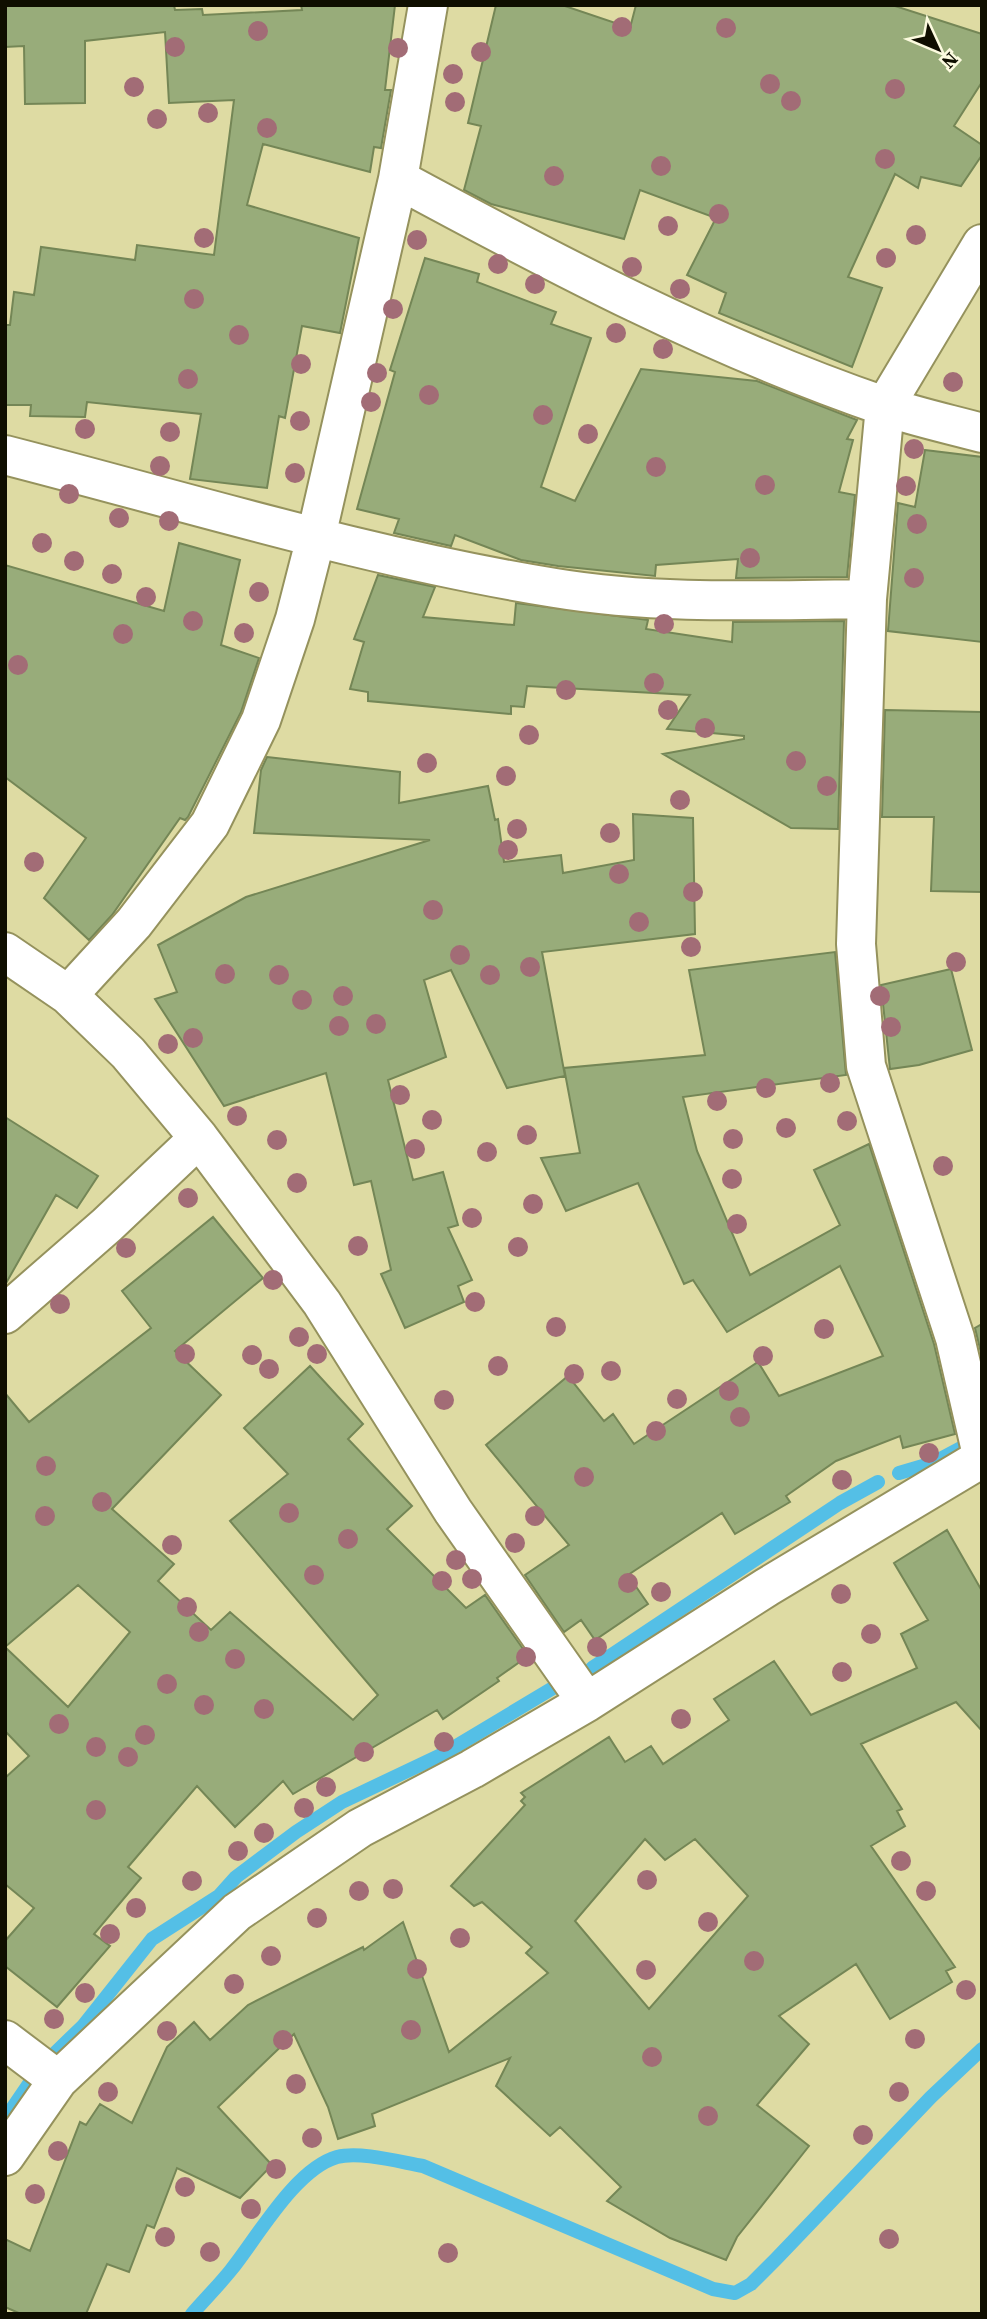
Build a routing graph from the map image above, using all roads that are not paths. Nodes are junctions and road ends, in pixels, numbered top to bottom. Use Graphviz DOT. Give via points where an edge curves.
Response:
graph roads {
  1 [pos="428,5"];
  2 [pos="398,179"];
  3 [pos="982,244"];
  4 [pos="885,406"];
  5 [pos="982,433"];
  6 [pos="5,454"];
  7 [pos="316,537"];
  8 [pos="867,599"];
  9 [pos="5,952"];
  10 [pos="68,995"];
  11 [pos="199,1138"];
  12 [pos="5,1314"];
  13 [pos="982,1457"];
  14 [pos="587,1702"];
  15 [pos="5,2040"];
  16 [pos="58,2080"];
  17 [pos="5,2155"];
  1 -- 2 [label="street"];
  2 -- 4 [label="street" via="580,277"];
  2 -- 7 [label="street"];
  3 -- 4 [label="street"];
  4 -- 5 [label="street"];
  4 -- 8 [label="street"];
  6 -- 7 [label="street"];
  7 -- 8 [label="street" via="557,589 691,600"];
  7 -- 10 [label="street" via="261,720 211,824 134,923"];
  8 -- 13 [label="street" via="856,944 866,1066 955,1338"];
  9 -- 10 [label="street"];
  10 -- 11 [label="street" via="128,1053"];
  11 -- 12 [label="street"];
  11 -- 14 [label="street" via="322,1303 453,1511"];
  13 -- 14 [label="street"];
  14 -- 16 [label="street" via="360,1828 237,1912"];
  15 -- 16 [label="street"];
  16 -- 17 [label="street"];
}
